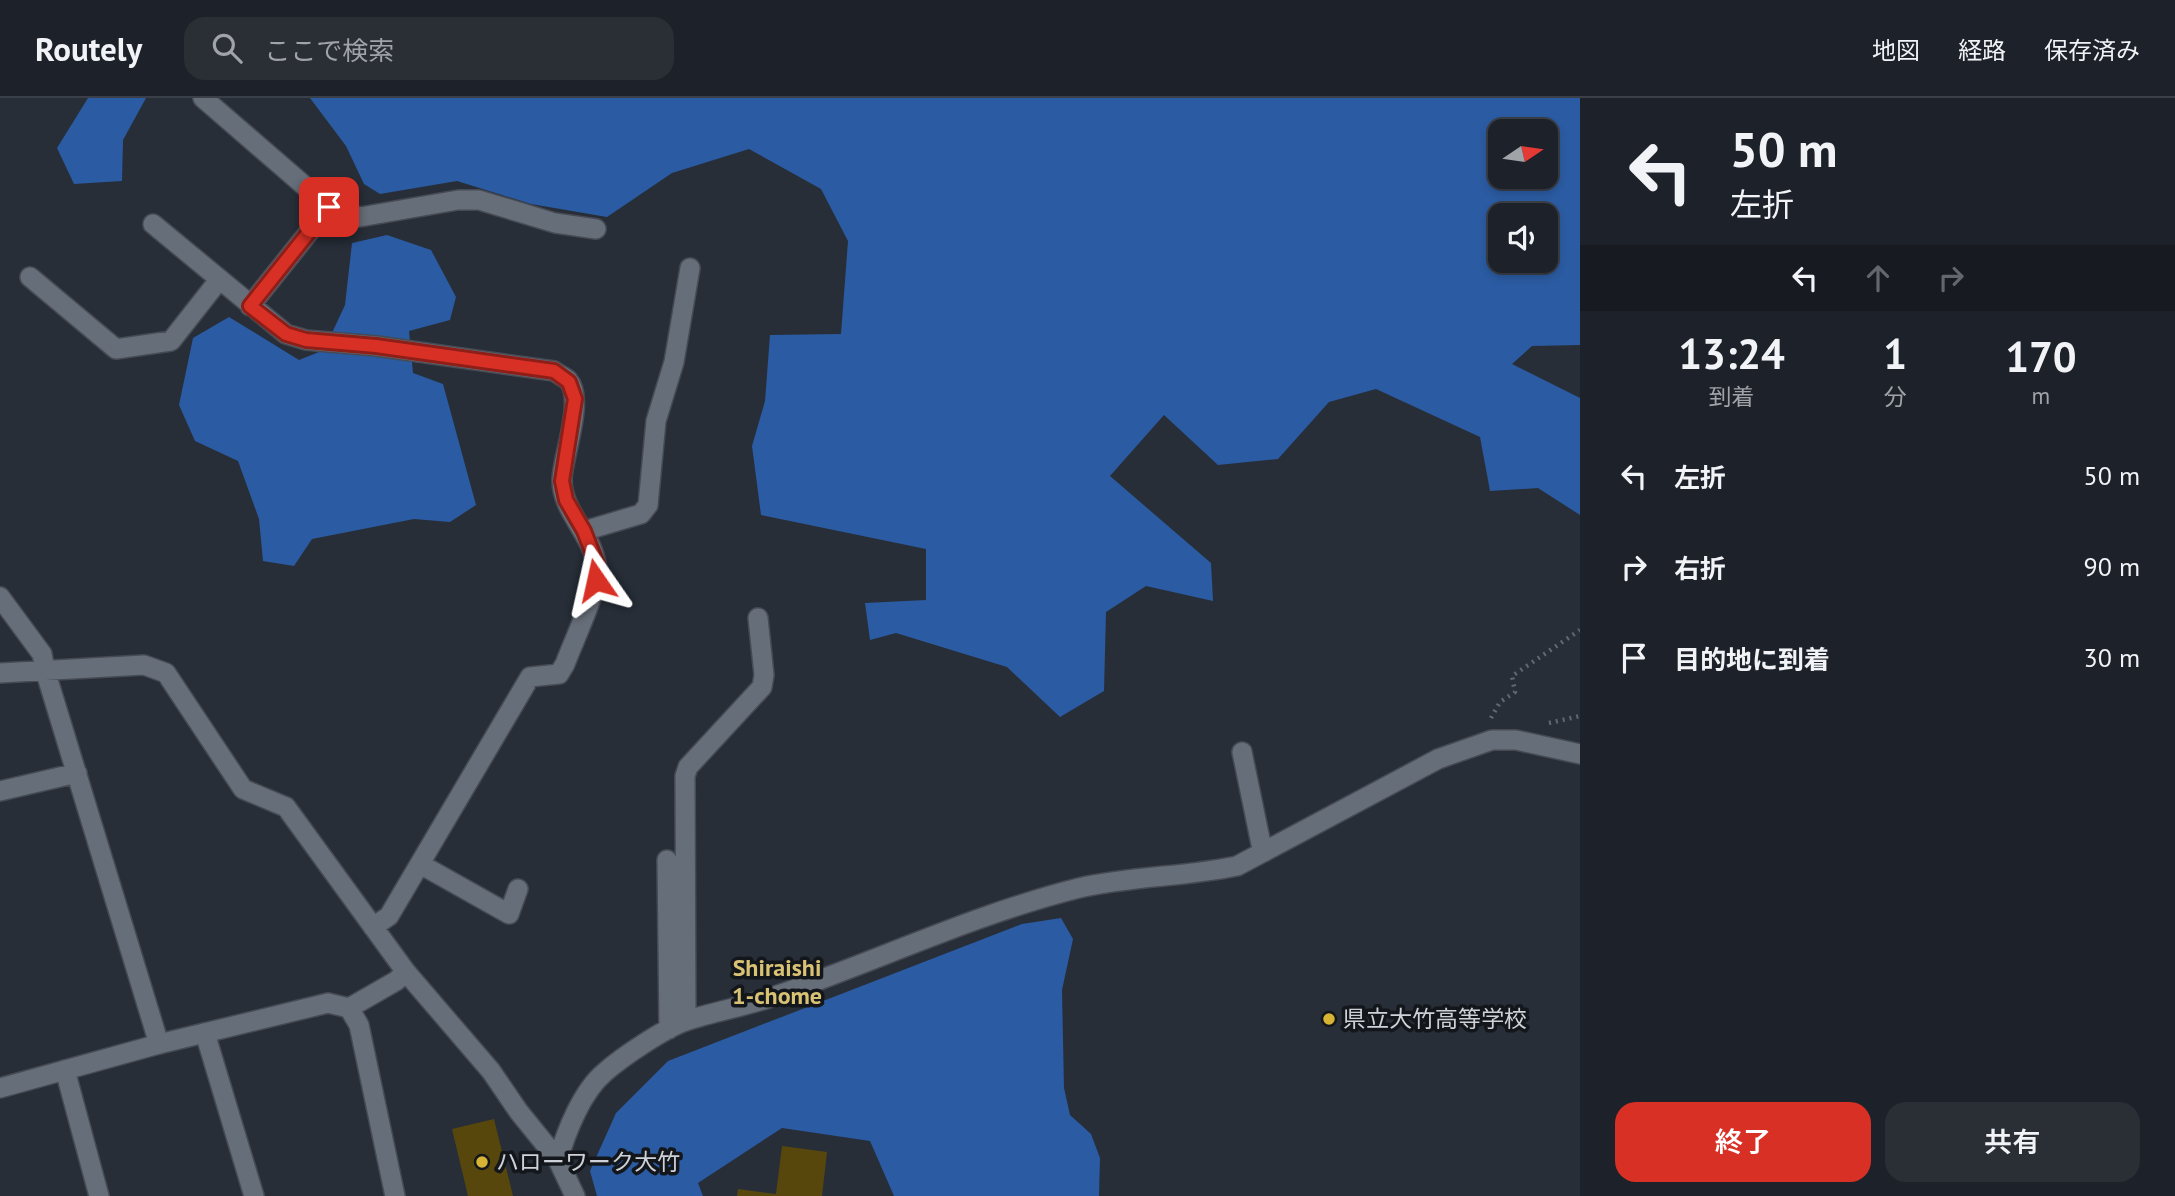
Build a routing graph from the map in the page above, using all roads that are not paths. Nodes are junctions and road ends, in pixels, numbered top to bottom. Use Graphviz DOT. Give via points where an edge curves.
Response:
graph roads {
  1 [pos="202,98"];
  2 [pos="329,207"];
  3 [pos="153,224"];
  4 [pos="596,229"];
  5 [pos="690,268"];
  6 [pos="30,277"];
  7 [pos="219,280"];
  8 [pos="250,306"];
  9 [pos="584,531"];
  10 [pos="0,597"];
  11 [pos="758,618"];
  12 [pos="45,670"];
  13 [pos="0,673"];
  14 [pos="1242,752"];
  15 [pos="1580,754"];
  16 [pos="77,774"];
  17 [pos="0,791"];
  18 [pos="1264,852"];
  19 [pos="667,860"];
  20 [pos="420,864"];
  21 [pos="518,889"];
  22 [pos="373,927"];
  23 [pos="406,972"];
  24 [pos="349,1008"];
  25 [pos="677,1025"];
  26 [pos="205,1033"];
  27 [pos="159,1044"];
  28 [pos="65,1070"];
  29 [pos="0,1088"];
  30 [pos="558,1160"];
  31 [pos="99,1196"];
  32 [pos="254,1196"];
  33 [pos="395,1196"];
  34 [pos="575,1196"];
  1 -- 2 [label="street"];
  2 -- 4 [label="street" via="360,217 478,200 555,223"];
  2 -- 8 [label="street"];
  3 -- 7 [label="street"];
  5 -- 9 [label="street" via="674,362 656,421 648,505 641,514"];
  6 -- 7 [label="street" via="116,349 171,341"];
  7 -- 8 [label="street"];
  8 -- 9 [label="street" via="286,334 306,340 404,349 554,371 562,376 575,399 562,481 566,500"];
  9 -- 20 [label="street" via="597,564 596,580 565,664 559,674 530,677"];
  10 -- 12 [label="street" via="42,654"];
  11 -- 25 [label="street" via="762,687 688,767 685,776"];
  12 -- 13 [label="street"];
  12 -- 16 [label="street"];
  12 -- 22 [label="street" via="144,665 166,673 243,789 286,807"];
  14 -- 18 [label="street"];
  15 -- 18 [label="street" via="1516,740 1492,740 1438,759"];
  16 -- 17 [label="street"];
  16 -- 27 [label="street"];
  18 -- 25 [label="street" via="1237,866 1081,888 1007,909 777,996"];
  19 -- 25 [label="street"];
  20 -- 21 [label="street" via="509,914"];
  20 -- 22 [label="street" via="389,916"];
  22 -- 23 [label="street"];
  23 -- 24 [label="street"];
  23 -- 30 [label="street" via="491,1071"];
  24 -- 26 [label="street" via="328,1003"];
  24 -- 33 [label="street" via="359,1025"];
  25 -- 30 [label="street" via="604,1073 566,1130"];
  26 -- 27 [label="street"];
  26 -- 32 [label="street"];
  27 -- 28 [label="street"];
  28 -- 29 [label="street"];
  28 -- 31 [label="street"];
  30 -- 34 [label="street"];
}
